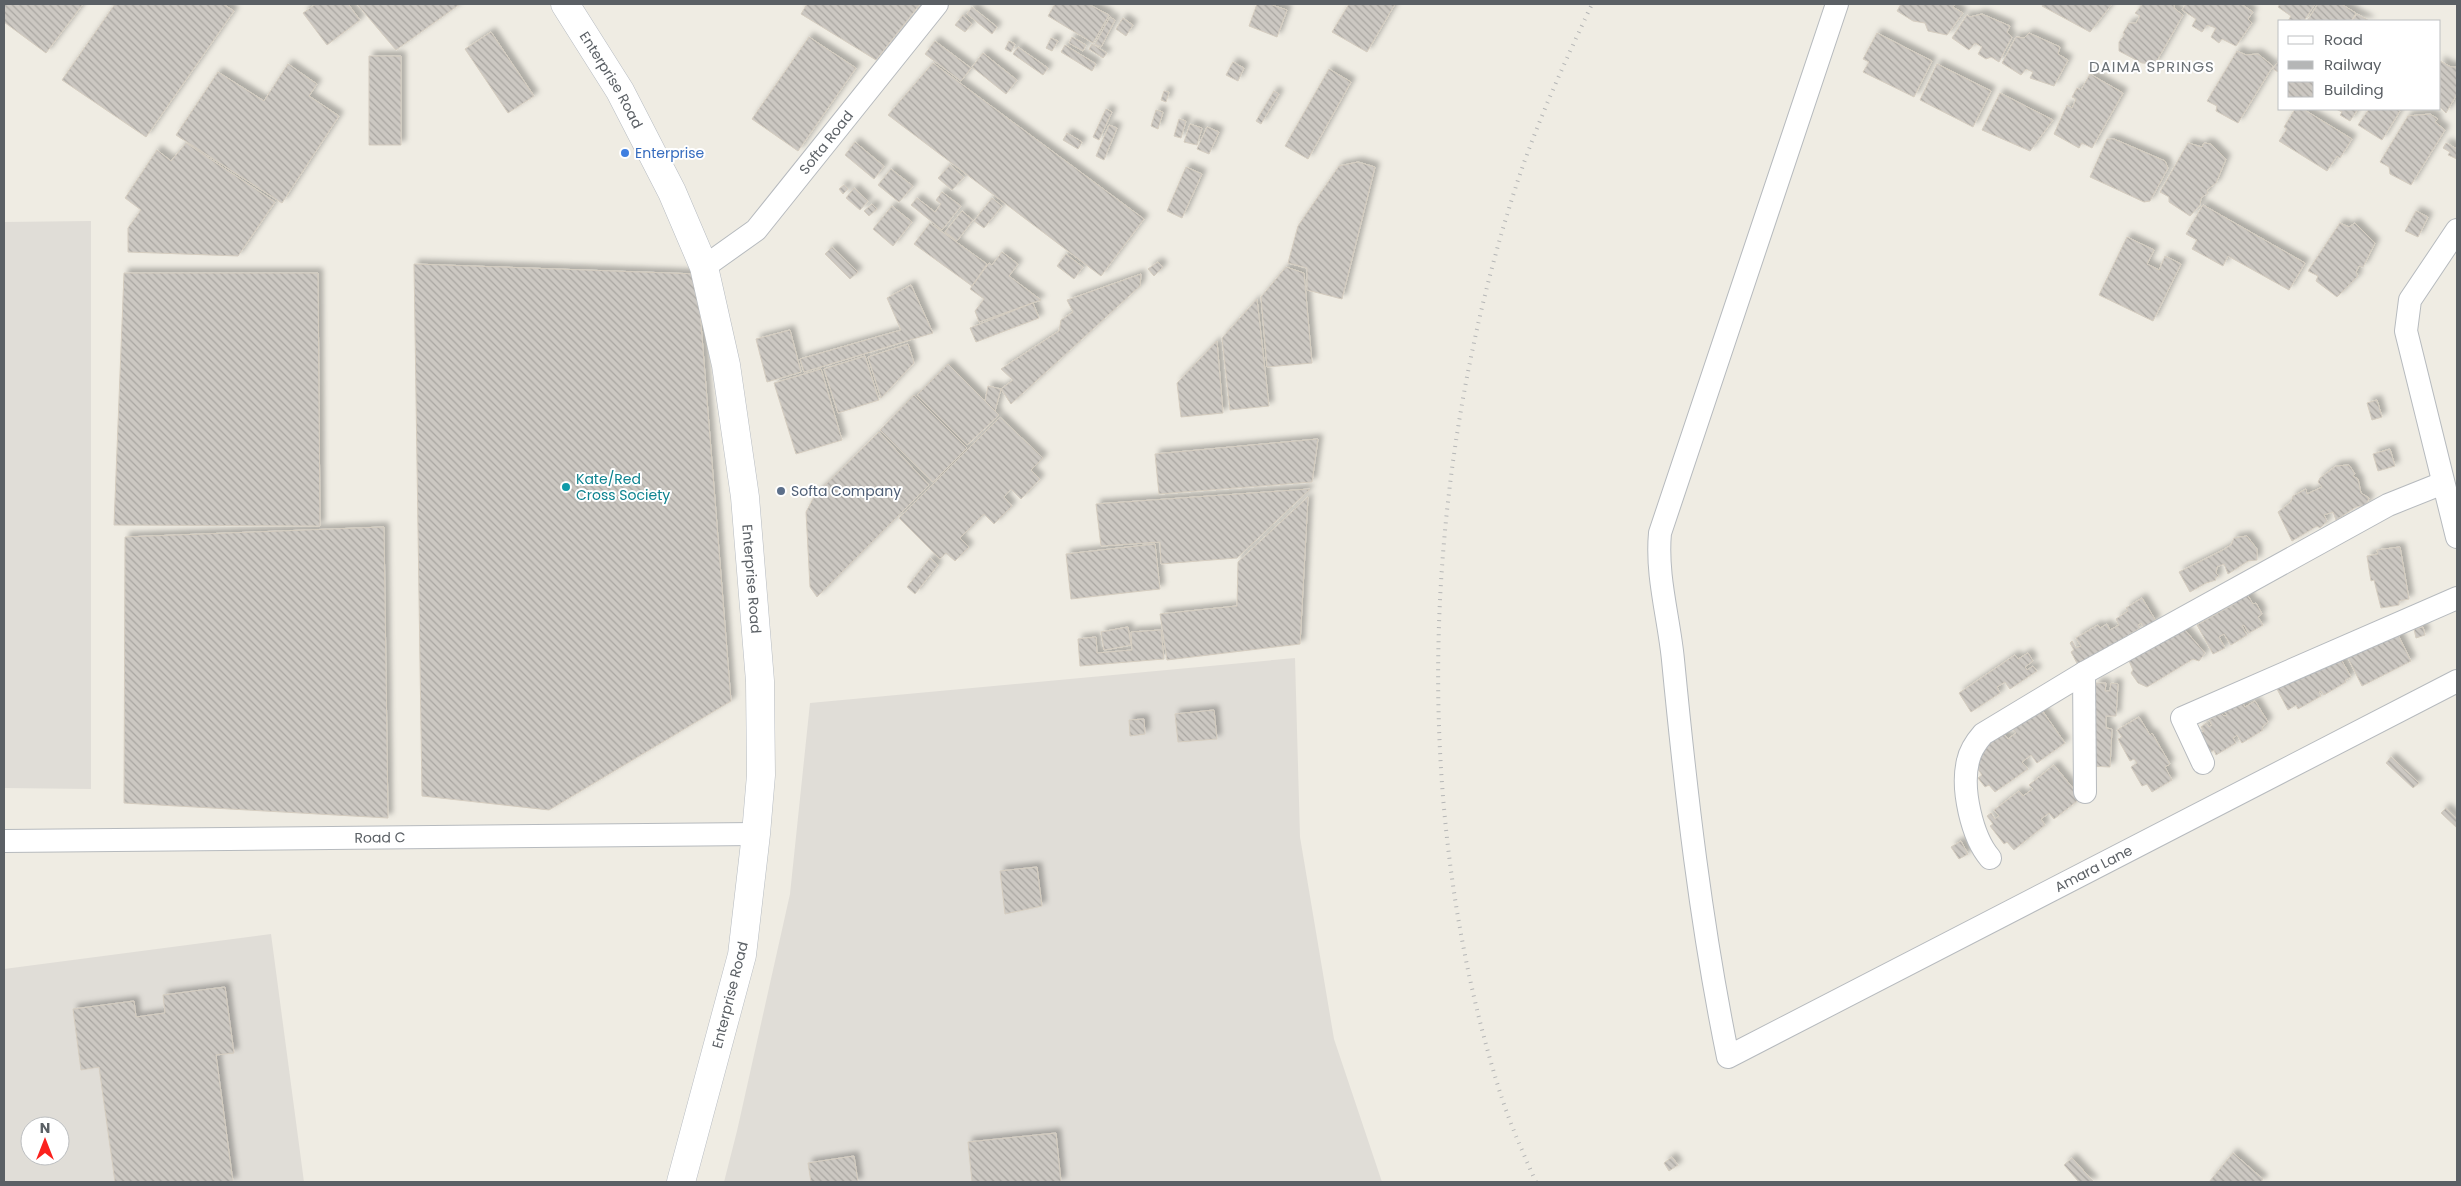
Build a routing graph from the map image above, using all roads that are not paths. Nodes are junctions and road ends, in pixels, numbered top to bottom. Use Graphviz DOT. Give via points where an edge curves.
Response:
graph roads {
  1 [pos="565,4"];
  2 [pos="937,4"];
  3 [pos="1837,4"];
  4 [pos="2457,230"];
  5 [pos="704,267"];
  6 [pos="2443,483"];
  7 [pos="2457,536"];
  8 [pos="2457,598"];
  9 [pos="2084,673"];
  10 [pos="2457,681"];
  11 [pos="2203,764"];
  12 [pos="2085,792"];
  13 [pos="756,834"];
  14 [pos="4,841"];
  15 [pos="1990,858"];
  16 [pos="681,1182"];
  1 -- 5 [label="main road, Enterprise Road" via="620,91 672,192"];
  2 -- 5 [label="street, Softa Road" via="756,230"];
  3 -- 10 [label="street, Amara Lane" via="1671,498 1658,548 1671,636 1698,888 1728,1057"];
  4 -- 6 [label="street" via="2410,300 2406,331"];
  5 -- 13 [label="main road, Enterprise Road" via="726,365 745,497 760,682 761,774"];
  6 -- 7 [label="street"];
  6 -- 9 [label="street" via="2388,505"];
  8 -- 11 [label="street" via="2182,718"];
  9 -- 12 [label="street"];
  9 -- 15 [label="street" via="1983,734 1974,745 1965,779 1971,818"];
  13 -- 14 [label="street, Road C"];
  13 -- 16 [label="main road, Enterprise Road" via="742,955"];
}
